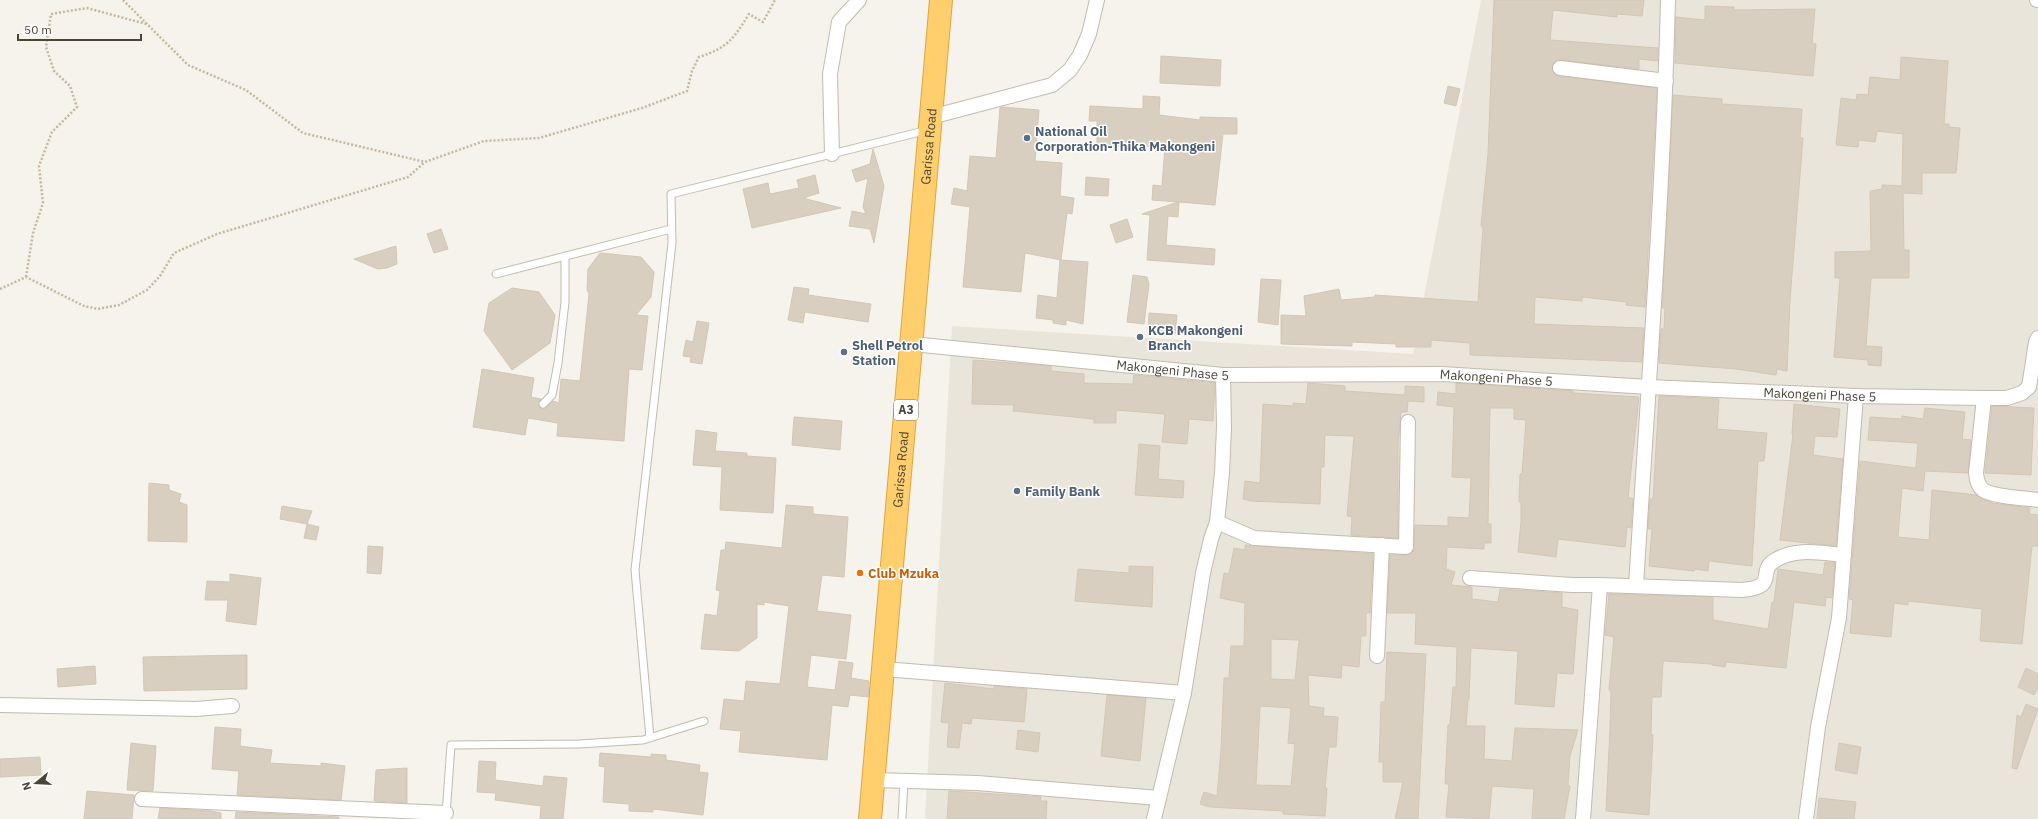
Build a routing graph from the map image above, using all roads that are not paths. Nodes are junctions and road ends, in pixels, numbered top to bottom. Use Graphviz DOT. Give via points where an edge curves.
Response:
graph roads {
  1 [pos="859,0"];
  2 [pos="941,0"];
  3 [pos="1097,0"];
  4 [pos="1668,0"];
  5 [pos="1560,68"];
  6 [pos="1666,81"];
  7 [pos="930,124"];
  8 [pos="832,154"];
  9 [pos="671,229"];
  10 [pos="566,256"];
  11 [pos="496,274"];
  12 [pos="2038,338"];
  13 [pos="912,344"];
  14 [pos="1223,375"];
  15 [pos="1649,387"];
  16 [pos="1856,396"];
  17 [pos="1984,398"];
  18 [pos="543,404"];
  19 [pos="1408,422"];
  20 [pos="2038,500"];
  21 [pos="1217,522"];
  22 [pos="1382,545"];
  23 [pos="1844,555"];
  24 [pos="1470,578"];
  25 [pos="1600,585"];
  26 [pos="1636,586"];
  27 [pos="1377,656"];
  28 [pos="884,669"];
  29 [pos="1184,693"];
  30 [pos="0,705"];
  31 [pos="232,706"];
  32 [pos="704,721"];
  33 [pos="650,738"];
  34 [pos="874,780"];
  35 [pos="904,781"];
  36 [pos="1158,798"];
  37 [pos="142,799"];
  38 [pos="446,816"];
  39 [pos="870,819"];
  40 [pos="902,819"];
  41 [pos="1154,819"];
  42 [pos="1583,819"];
  43 [pos="1806,819"];
  1 -- 8 [label="street" via="839,22 830,74"];
  2 -- 7 [label="highway, Garissa Road / A3"];
  3 -- 7 [label="street" via="1089,34 1080,55 1070,70 1052,85"];
  4 -- 6 [label="street"];
  5 -- 6 [label="street"];
  6 -- 15 [label="street"];
  7 -- 8 [label="lane"];
  7 -- 13 [label="highway, Garissa Road / A3"];
  8 -- 9 [label="lane" via="670,194"];
  9 -- 10 [label="lane"];
  9 -- 33 [label="lane" via="672,243 634,570"];
  10 -- 11 [label="lane"];
  10 -- 18 [label="lane" via="565,302 558,363 552,395"];
  12 -- 17 [label="street, Makongeni Phase 5" via="2029,387 2022,393 2006,398"];
  13 -- 14 [label="street, Makongeni Phase 5"];
  13 -- 28 [label="highway, Garissa Road / A3"];
  14 -- 15 [label="street, Makongeni Phase 5" via="1442,374"];
  14 -- 21 [label="street" via="1224,435"];
  15 -- 16 [label="street, Makongeni Phase 5"];
  15 -- 26 [label="street"];
  16 -- 17 [label="street, Makongeni Phase 5"];
  16 -- 23 [label="street"];
  17 -- 20 [label="street" via="1977,483 1991,494"];
  19 -- 22 [label="street" via="1406,547"];
  21 -- 22 [label="street" via="1254,538"];
  21 -- 29 [label="street" via="1206,555"];
  22 -- 27 [label="street"];
  23 -- 26 [label="street" via="1798,551 1782,557 1768,568 1767,579 1756,589"];
  23 -- 43 [label="street" via="1839,618 1818,728"];
  24 -- 25 [label="street" via="1572,586"];
  25 -- 26 [label="street"];
  25 -- 42 [label="street"];
  28 -- 29 [label="street"];
  28 -- 34 [label="highway, Garissa Road / A3"];
  29 -- 36 [label="street"];
  30 -- 31 [label="street" via="196,709"];
  32 -- 33 [label="lane"];
  33 -- 38 [label="lane" via="579,744 451,745"];
  34 -- 35 [label="street"];
  34 -- 39 [label="highway, Garissa Road / A3"];
  35 -- 36 [label="street" via="977,783"];
  35 -- 40 [label="lane"];
  36 -- 41 [label="street"];
  37 -- 38 [label="street"];
}
